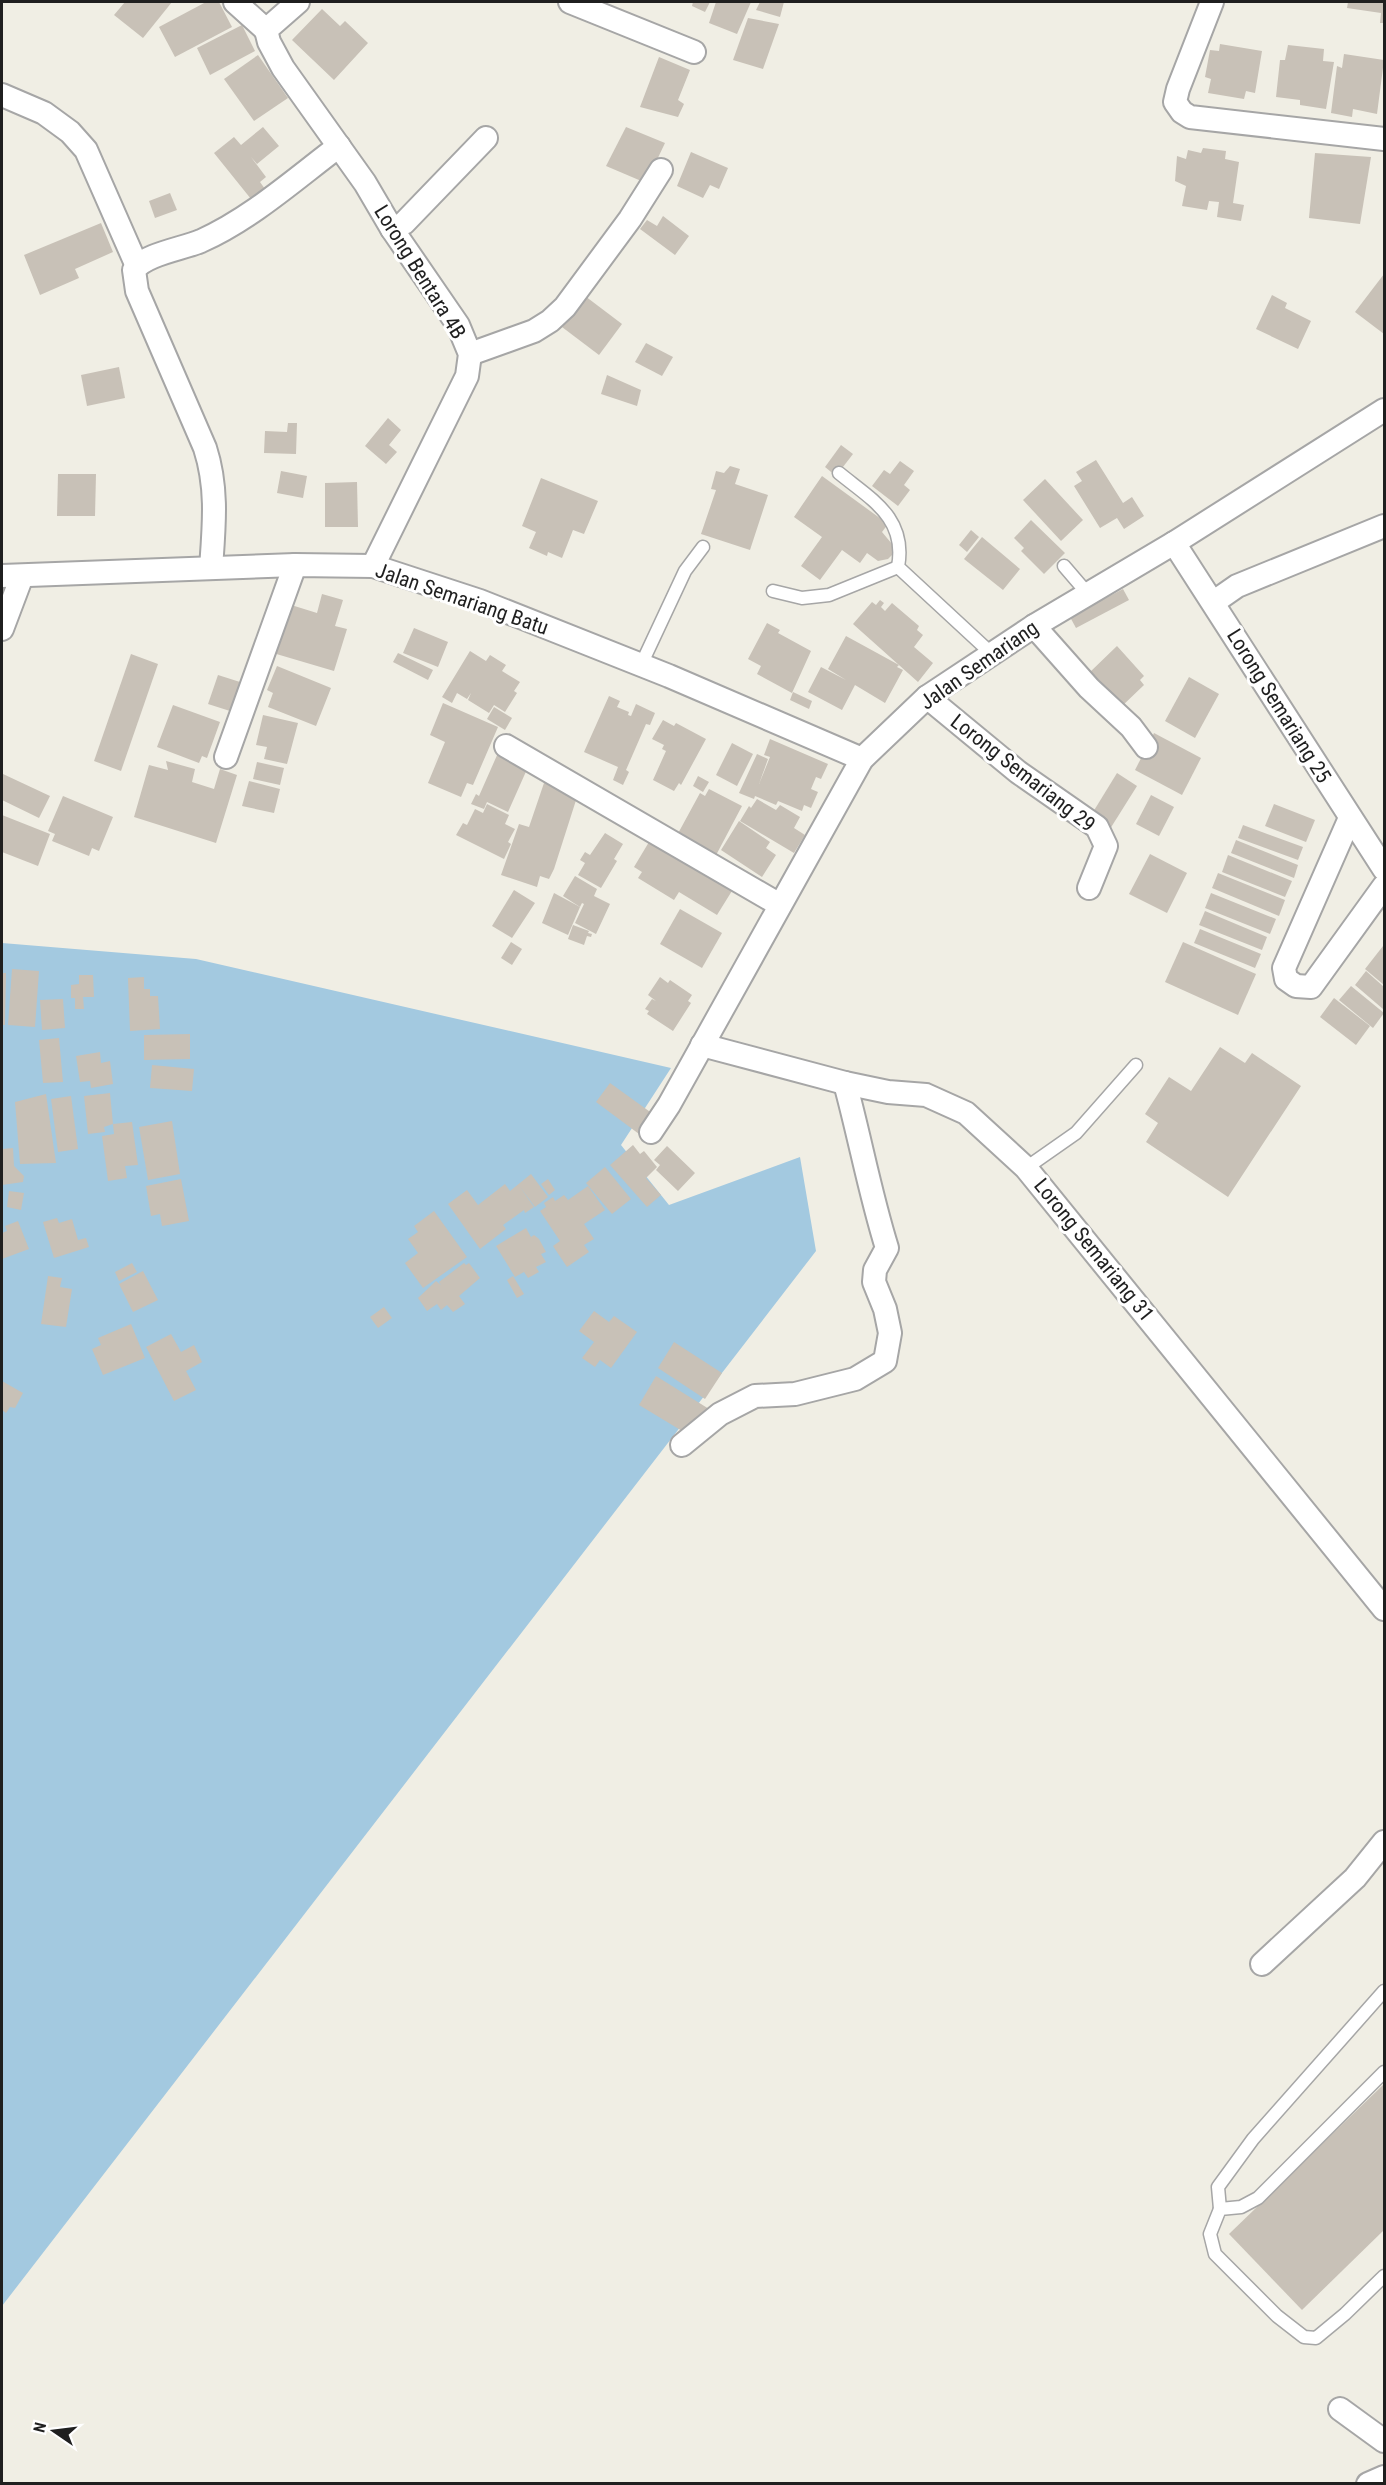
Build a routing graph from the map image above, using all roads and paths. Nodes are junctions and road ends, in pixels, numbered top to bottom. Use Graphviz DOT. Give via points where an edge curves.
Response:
graph roads {
  1 [pos="235,2"];
  2 [pos="297,2"];
  3 [pos="570,2"];
  4 [pos="1212,2"];
  5 [pos="266,30"];
  6 [pos="694,52"];
  7 [pos="2,95"];
  8 [pos="486,138"];
  9 [pos="1384,139"];
  10 [pos="339,146"];
  11 [pos="661,170"];
  12 [pos="392,229"];
  13 [pos="137,266"];
  14 [pos="470,354"];
  15 [pos="1384,410"];
  16 [pos="839,473"];
  17 [pos="1384,526"];
  18 [pos="1174,543"];
  19 [pos="704,547"];
  20 [pos="295,565"];
  21 [pos="373,566"];
  22 [pos="1064,566"];
  23 [pos="898,567"];
  24 [pos="211,568"];
  25 [pos="12,576"];
  26 [pos="773,591"];
  27 [pos="1088,594"];
  28 [pos="1214,602"];
  29 [pos="1034,626"];
  30 [pos="2,630"];
  31 [pos="992,654"];
  32 [pos="641,665"];
  33 [pos="927,698"];
  34 [pos="506,746"];
  35 [pos="1146,747"];
  36 [pos="226,757"];
  37 [pos="862,759"];
  38 [pos="1350,818"];
  39 [pos="1384,869"];
  40 [pos="1384,886"];
  41 [pos="1089,888"];
  42 [pos="780,905"];
  43 [pos="702,1045"];
  44 [pos="1136,1065"];
  45 [pos="845,1083"];
  46 [pos="651,1132"];
  47 [pos="1026,1168"];
  48 [pos="682,1445"];
  49 [pos="1384,1609"];
  50 [pos="1384,1842"];
  51 [pos="1262,1964"];
  52 [pos="1384,1991"];
  53 [pos="1384,2072"];
  54 [pos="1220,2209"];
  55 [pos="1384,2276"];
  56 [pos="1340,2409"];
  57 [pos="1384,2441"];
  58 [pos="1384,2477"];
  59 [pos="1368,2484"];
  1 -- 5 [label="street"];
  2 -- 5 [label="street"];
  3 -- 6 [label="street"];
  4 -- 9 [label="street" via="1178,89 1175,102 1182,112 1190,117 1226,122"];
  5 -- 10 [label="street, Lorong Bentara 4B" via="284,68"];
  7 -- 13 [label="street" via="44,113 86,150"];
  8 -- 12 [label="street" via="404,223"];
  10 -- 12 [label="street, Lorong Bentara 4B"];
  10 -- 13 [label="street" via="251,212 201,241"];
  11 -- 14 [label="street" via="565,307 534,332"];
  12 -- 14 [label="street, Lorong Bentara 4B" via="458,325"];
  13 -- 24 [label="street" via="133,276 137,291 213,472"];
  14 -- 21 [label="street, Lorong Bentara 4B" via="467,376"];
  15 -- 18 [label="street, Jalan Semariang"];
  16 -- 23 [label="lane" via="889,515 900,557"];
  17 -- 28 [label="street" via="1237,586"];
  18 -- 27 [label="street, Jalan Semariang"];
  18 -- 28 [label="street, Lorong Semariang 25"];
  19 -- 32 [label="lane" via="685,571"];
  20 -- 21 [label="street, Jalan Semariang Batu"];
  20 -- 24 [label="street, Jalan Semariang Batu"];
  20 -- 36 [label="street"];
  21 -- 32 [label="street, Jalan Semariang Batu" via="480,601"];
  22 -- 27 [label="lane"];
  23 -- 26 [label="lane" via="830,596 802,598"];
  23 -- 31 [label="lane"];
  24 -- 25 [label="street, Jalan Semariang Batu"];
  25 -- 30 [label="street"];
  27 -- 29 [label="street, Jalan Semariang"];
  28 -- 38 [label="street, Lorong Semariang 25"];
  29 -- 31 [label="street, Jalan Semariang"];
  29 -- 35 [label="street"];
  31 -- 33 [label="street, Jalan Semariang"];
  32 -- 37 [label="street, Jalan Semariang Batu"];
  33 -- 37 [label="street, Jalan Semariang"];
  33 -- 41 [label="street, Lorong Semariang 29" via="1018,772 1097,827 1106,846"];
  34 -- 42 [label="street"];
  37 -- 42 [label="street, Jalan Semariang"];
  38 -- 39 [label="street, Lorong Semariang 25"];
  38 -- 40 [label="street" via="1284,968 1286,979 1296,986 1311,987"];
  42 -- 43 [label="street, Jalan Semariang"];
  43 -- 45 [label="street, Lorong Semariang 31"];
  43 -- 46 [label="street, Jalan Semariang"];
  44 -- 47 [label="lane" via="1076,1133"];
  45 -- 47 [label="street, Lorong Semariang 31" via="926,1095 966,1113"];
  45 -- 48 [label="street" via="887,1248 875,1270 874,1282 890,1333 885,1361 855,1379 795,1394 755,1396 720,1414"];
  47 -- 49 [label="street, Lorong Semariang 31"];
  50 -- 51 [label="street" via="1354,1878"];
  52 -- 54 [label="lane" via="1253,2139 1218,2187"];
  53 -- 54 [label="lane" via="1258,2198 1241,2207"];
  54 -- 55 [label="lane" via="1210,2234 1215,2254 1277,2316 1304,2337 1316,2338"];
  56 -- 57 [label="street"];
  58 -- 59 [label="street"];
}
